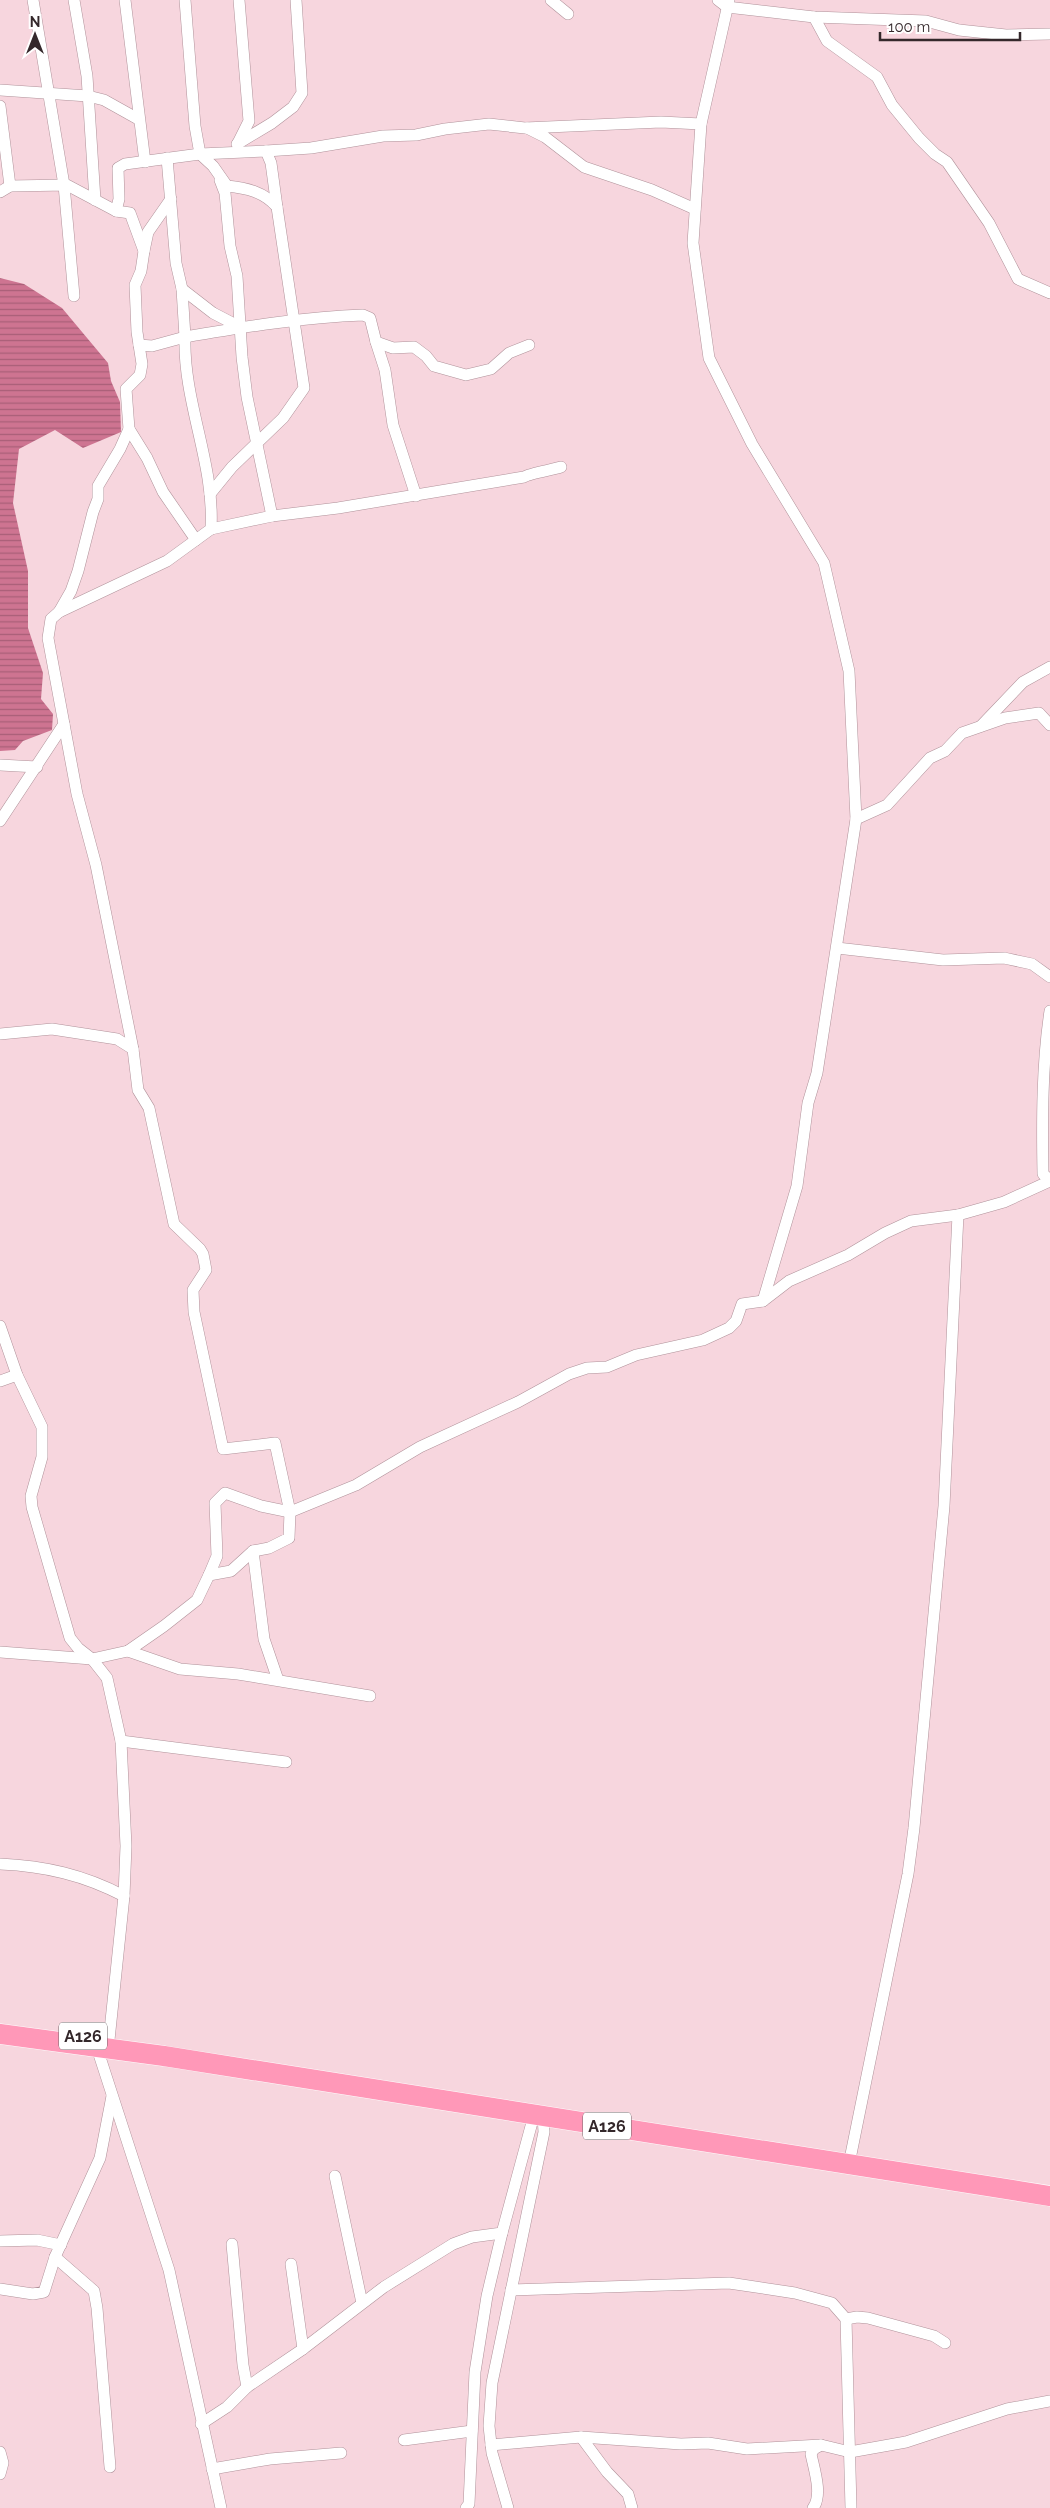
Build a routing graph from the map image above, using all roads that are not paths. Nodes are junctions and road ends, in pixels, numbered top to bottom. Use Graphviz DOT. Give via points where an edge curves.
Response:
graph roads {
  1 [pos="33,0"];
  2 [pos="74,0"];
  3 [pos="125,0"];
  4 [pos="185,0"];
  5 [pos="239,0"];
  6 [pos="296,0"];
  7 [pos="551,0"];
  8 [pos="718,0"];
  9 [pos="728,4"];
  10 [pos="568,14"];
  11 [pos="814,17"];
  12 [pos="1050,34"];
  13 [pos="0,90"];
  14 [pos="49,94"];
  15 [pos="88,96"];
  16 [pos="0,106"];
  17 [pos="138,119"];
  18 [pos="701,124"];
  19 [pos="525,128"];
  20 [pos="237,144"];
  21 [pos="266,151"];
  22 [pos="221,152"];
  23 [pos="200,154"];
  24 [pos="167,158"];
  25 [pos="145,162"];
  26 [pos="216,172"];
  27 [pos="64,186"];
  28 [pos="5,189"];
  29 [pos="171,199"];
  30 [pos="95,200"];
  31 [pos="277,207"];
  32 [pos="696,209"];
  33 [pos="116,211"];
  34 [pos="144,251"];
  35 [pos="182,289"];
  36 [pos="1050,293"];
  37 [pos="74,296"];
  38 [pos="294,322"];
  39 [pos="240,327"];
  40 [pos="185,337"];
  41 [pos="376,342"];
  42 [pos="139,345"];
  43 [pos="529,345"];
  44 [pos="129,429"];
  45 [pos="257,442"];
  46 [pos="562,468"];
  47 [pos="210,494"];
  48 [pos="416,496"];
  49 [pos="272,516"];
  50 [pos="211,529"];
  51 [pos="196,540"];
  52 [pos="59,612"];
  53 [pos="1050,667"];
  54 [pos="64,724"];
  55 [pos="1050,725"];
  56 [pos="981,726"];
  57 [pos="0,765"];
  58 [pos="37,767"];
  59 [pos="856,819"];
  60 [pos="0,821"];
  61 [pos="837,948"];
  62 [pos="1050,977"];
  63 [pos="1050,1010"];
  64 [pos="0,1034"];
  65 [pos="133,1049"];
  66 [pos="1050,1180"];
  67 [pos="958,1215"];
  68 [pos="763,1301"];
  69 [pos="0,1326"];
  70 [pos="17,1375"];
  71 [pos="0,1381"];
  72 [pos="290,1512"];
  73 [pos="252,1551"];
  74 [pos="209,1576"];
  75 [pos="128,1651"];
  76 [pos="0,1652"];
  77 [pos="92,1659"];
  78 [pos="278,1680"];
  79 [pos="370,1696"];
  80 [pos="121,1740"];
  81 [pos="286,1762"];
  82 [pos="0,1864"];
  83 [pos="124,1896"];
  84 [pos="0,2022"];
  85 [pos="0,2034"];
  86 [pos="103,2044"];
  87 [pos="112,2094"];
  88 [pos="539,2116"];
  89 [pos="849,2164"];
  90 [pos="334,2176"];
  91 [pos="1050,2196"];
  92 [pos="502,2233"];
  93 [pos="0,2241"];
  94 [pos="232,2244"];
  95 [pos="61,2245"];
  96 [pos="55,2257"];
  97 [pos="291,2264"];
  98 [pos="0,2288"];
  99 [pos="511,2290"];
  100 [pos="362,2304"];
  101 [pos="846,2319"];
  102 [pos="945,2343"];
  103 [pos="303,2349"];
  104 [pos="247,2387"];
  105 [pos="1050,2401"];
  106 [pos="201,2424"];
  107 [pos="472,2431"];
  108 [pos="581,2437"];
  109 [pos="404,2440"];
  110 [pos="491,2445"];
  111 [pos="821,2445"];
  112 [pos="0,2452"];
  113 [pos="850,2452"];
  114 [pos="341,2453"];
  115 [pos="110,2467"];
  116 [pos="212,2469"];
  117 [pos="0,2474"];
  118 [pos="221,2508"];
  119 [pos="466,2508"];
  120 [pos="508,2508"];
  121 [pos="632,2508"];
  122 [pos="813,2508"];
  123 [pos="851,2508"];
  1 -- 14 [label="street"];
  2 -- 15 [label="street"];
  3 -- 17 [label="street"];
  4 -- 23 [label="street"];
  5 -- 20 [label="street" via="249,120"];
  6 -- 20 [label="street" via="302,93 293,107"];
  7 -- 10 [label="street"];
  8 -- 9 [label="street"];
  9 -- 11 [label="street"];
  9 -- 18 [label="street"];
  11 -- 12 [label="street" via="926,21 959,30 1006,35"];
  11 -- 36 [label="street" via="827,41 877,77 892,104 918,138 947,162 989,222 1020,281"];
  13 -- 14 [label="street"];
  14 -- 15 [label="street"];
  14 -- 27 [label="street"];
  15 -- 17 [label="street" via="104,100"];
  15 -- 30 [label="street"];
  16 -- 28 [label="street"];
  17 -- 25 [label="street"];
  18 -- 19 [label="street" via="661,122"];
  18 -- 32 [label="street"];
  19 -- 21 [label="street" via="489,124"];
  19 -- 32 [label="street" via="545,138 584,167"];
  20 -- 22 [label="street"];
  21 -- 22 [label="street"];
  21 -- 31 [label="street" via="271,163"];
  22 -- 23 [label="street"];
  23 -- 24 [label="street"];
  23 -- 26 [label="street"];
  24 -- 25 [label="street"];
  24 -- 29 [label="street"];
  25 -- 33 [label="street" via="118,168"];
  26 -- 31 [label="street" via="228,186 249,188"];
  26 -- 39 [label="street" via="225,193 230,246 237,276"];
  27 -- 28 [label="street"];
  27 -- 30 [label="street"];
  27 -- 37 [label="street"];
  29 -- 34 [label="street" via="148,232"];
  29 -- 35 [label="street" via="176,263"];
  30 -- 33 [label="street"];
  31 -- 38 [label="street"];
  32 -- 59 [label="street" via="693,243 709,358 752,444 824,563 849,671"];
  33 -- 34 [label="street" via="130,213"];
  34 -- 42 [label="street" via="141,272 134,285"];
  35 -- 39 [label="street" via="213,313"];
  35 -- 40 [label="street"];
  38 -- 39 [label="street"];
  38 -- 41 [label="street" via="310,317 363,315 370,318"];
  38 -- 45 [label="street" via="304,388 283,418"];
  39 -- 40 [label="street"];
  39 -- 45 [label="street" via="244,378"];
  40 -- 42 [label="street" via="152,346"];
  40 -- 47 [label="street" via="184,361"];
  41 -- 43 [label="street" via="393,348 414,347 434,366 466,375 491,370 509,353"];
  41 -- 48 [label="street" via="385,370 393,425"];
  42 -- 44 [label="street" via="140,375 126,389"];
  44 -- 51 [label="street" via="163,492"];
  44 -- 52 [label="street" via="98,486 98,499 78,571"];
  45 -- 47 [label="street"];
  45 -- 49 [label="street"];
  46 -- 48 [label="street"];
  47 -- 50 [label="street"];
  48 -- 49 [label="street"];
  49 -- 50 [label="street"];
  50 -- 51 [label="street"];
  51 -- 52 [label="street" via="167,561"];
  52 -- 54 [label="street" via="51,619 48,638"];
  53 -- 56 [label="street" via="1024,682"];
  54 -- 58 [label="street"];
  54 -- 65 [label="street"];
  55 -- 56 [label="street" via="1039,713 1005,718"];
  56 -- 59 [label="street" via="962,733 945,751 930,758 887,805"];
  57 -- 58 [label="street"];
  58 -- 60 [label="street"];
  59 -- 61 [label="street"];
  61 -- 62 [label="street" via="943,960 1004,958 1032,964"];
  61 -- 68 [label="street" via="817,1073 808,1103 797,1186"];
  63 -- 66 [label="street" via="1046,1039 1043,1174"];
  64 -- 65 [label="street" via="52,1029 117,1039"];
  65 -- 72 [label="street" via="138,1090 149,1108 174,1224 204,1254 206,1270 193,1290 194,1312 224,1449 275,1443"];
  66 -- 67 [label="street" via="1004,1202"];
  67 -- 68 [label="street" via="911,1221 848,1255 789,1280"];
  67 -- 89 [label="street" via="944,1506 914,1828 908,1874"];
  68 -- 72 [label="street" via="742,1304 736,1321 729,1328 703,1340 636,1355 607,1367 587,1368 569,1374 518,1402 420,1447 356,1485"];
  69 -- 70 [label="street"];
  70 -- 71 [label="street"];
  70 -- 77 [label="street" via="42,1427 42,1457 31,1496 34,1517 70,1638"];
  72 -- 73 [label="street" via="290,1538 269,1548"];
  72 -- 74 [label="street" via="261,1506 226,1493 215,1503 217,1556"];
  73 -- 74 [label="street" via="231,1571"];
  73 -- 78 [label="street" via="264,1639"];
  74 -- 75 [label="street" via="197,1600"];
  75 -- 77 [label="street"];
  75 -- 78 [label="street" via="180,1669"];
  76 -- 77 [label="street"];
  77 -- 80 [label="street" via="107,1678"];
  78 -- 79 [label="street"];
  80 -- 81 [label="street"];
  80 -- 83 [label="street" via="126,1846"];
  82 -- 83 [label="street" via="31,1865 78,1875"];
  83 -- 86 [label="street"];
  84 -- 86 [label="highway, A126"];
  85 -- 86 [label="highway, A126"];
  86 -- 87 [label="street"];
  86 -- 88 [label="highway, A126" via="141,2047 164,2056"];
  87 -- 95 [label="street" via="100,2158"];
  87 -- 106 [label="street" via="169,2270"];
  88 -- 89 [label="highway, A126"];
  88 -- 92 [label="street"];
  88 -- 99 [label="street" via="544,2132"];
  89 -- 91 [label="highway, A126"];
  90 -- 100 [label="street"];
  92 -- 100 [label="street" via="472,2237 453,2244"];
  92 -- 107 [label="street" via="487,2296 475,2372"];
  93 -- 95 [label="street" via="37,2240"];
  94 -- 104 [label="street"];
  95 -- 96 [label="street"];
  96 -- 98 [label="street" via="44,2292 33,2294"];
  96 -- 115 [label="street" via="94,2291"];
  97 -- 103 [label="street"];
  99 -- 101 [label="street" via="729,2283 795,2293 832,2304"];
  99 -- 110 [label="street" via="492,2382"];
  100 -- 103 [label="street"];
  101 -- 102 [label="street" via="857,2317 881,2322 934,2336"];
  101 -- 113 [label="street"];
  103 -- 104 [label="street"];
  104 -- 106 [label="street" via="227,2407"];
  105 -- 113 [label="street" via="1007,2409 906,2442"];
  106 -- 116 [label="street"];
  107 -- 109 [label="street"];
  107 -- 119 [label="street"];
  108 -- 110 [label="street"];
  108 -- 111 [label="street" via="747,2448"];
  108 -- 121 [label="street" via="628,2494"];
  110 -- 120 [label="street"];
  111 -- 113 [label="street"];
  111 -- 122 [label="street" via="811,2454 817,2489"];
  112 -- 117 [label="street"];
  113 -- 123 [label="street"];
  114 -- 116 [label="street" via="270,2459"];
  116 -- 118 [label="street"];
}
